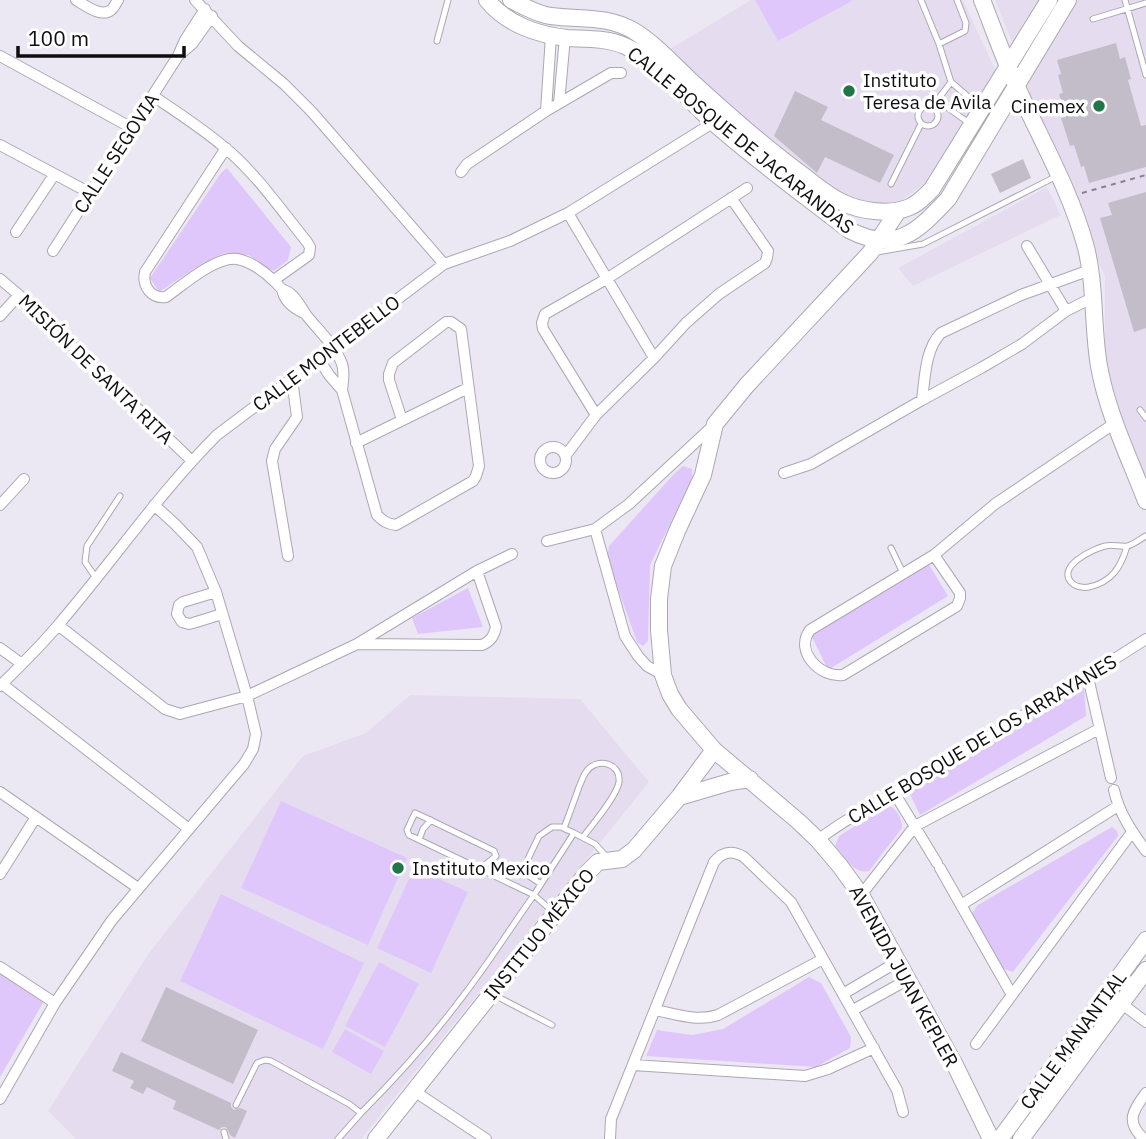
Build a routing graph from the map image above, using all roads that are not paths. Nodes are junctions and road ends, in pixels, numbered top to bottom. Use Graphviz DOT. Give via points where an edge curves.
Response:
graph roads {
  1 [pos="76,0"];
  2 [pos="118,0"];
  3 [pos="195,0"];
  4 [pos="448,0"];
  5 [pos="511,0"];
  6 [pos="920,0"];
  7 [pos="957,0"];
  8 [pos="982,0"];
  9 [pos="1049,0"];
  10 [pos="1068,0"];
  11 [pos="1125,0"];
  12 [pos="493,2"];
  13 [pos="1146,3"];
  14 [pos="1128,8"];
  15 [pos="209,13"];
  16 [pos="1093,19"];
  17 [pos="558,37"];
  18 [pos="437,41"];
  19 [pos="939,44"];
  20 [pos="0,56"];
  21 [pos="1008,66"];
  22 [pos="621,73"];
  23 [pos="1146,75"];
  24 [pos="951,82"];
  25 [pos="1016,86"];
  26 [pos="153,96"];
  27 [pos="937,100"];
  28 [pos="559,103"];
  29 [pos="933,106"];
  30 [pos="981,108"];
  31 [pos="546,111"];
  32 [pos="999,116"];
  33 [pos="720,119"];
  34 [pos="1032,120"];
  35 [pos="921,124"];
  36 [pos="971,124"];
  37 [pos="132,128"];
  38 [pos="0,145"];
  39 [pos="226,148"];
  40 [pos="461,172"];
  41 [pos="54,175"];
  42 [pos="1058,176"];
  43 [pos="891,184"];
  44 [pos="747,188"];
  45 [pos="90,193"];
  46 [pos="731,198"];
  47 [pos="898,211"];
  48 [pos="568,213"];
  49 [pos="16,232"];
  50 [pos="875,246"];
  51 [pos="1027,246"];
  52 [pos="53,251"];
  53 [pos="444,264"];
  54 [pos="1090,270"];
  55 [pos="608,278"];
  56 [pos="0,279"];
  57 [pos="278,285"];
  58 [pos="1051,285"];
  59 [pos="19,295"];
  60 [pos="1092,298"];
  61 [pos="1066,311"];
  62 [pos="0,317"];
  63 [pos="333,347"];
  64 [pos="654,358"];
  65 [pos="319,359"];
  66 [pos="292,379"];
  67 [pos="468,388"];
  68 [pos="342,390"];
  69 [pos="922,400"];
  70 [pos="1140,410"];
  71 [pos="596,415"];
  72 [pos="1146,418"];
  73 [pos="402,420"];
  74 [pos="1115,423"];
  75 [pos="715,424"];
  76 [pos="356,443"];
  77 [pos="566,455"];
  78 [pos="192,461"];
  79 [pos="784,472"];
  80 [pos="24,479"];
  81 [pos="120,496"];
  82 [pos="1146,501"];
  83 [pos="0,505"];
  84 [pos="154,506"];
  85 [pos="595,529"];
  86 [pos="1146,536"];
  87 [pos="547,541"];
  88 [pos="1127,546"];
  89 [pos="891,548"];
  90 [pos="512,554"];
  91 [pos="933,555"];
  92 [pos="288,556"];
  93 [pos="477,571"];
  94 [pos="903,573"];
  95 [pos="96,578"];
  96 [pos="216,592"];
  97 [pos="222,614"];
  98 [pos="58,625"];
  99 [pos="1146,639"];
  100 [pos="357,644"];
  101 [pos="0,648"];
  102 [pos="22,664"];
  103 [pos="663,675"];
  104 [pos="1087,677"];
  105 [pos="1,685"];
  106 [pos="247,696"];
  107 [pos="1099,729"];
  108 [pos="714,750"];
  109 [pos="1111,778"];
  110 [pos="750,779"];
  111 [pos="1114,790"];
  112 [pos="0,792"];
  113 [pos="895,793"];
  114 [pos="679,797"];
  115 [pos="1118,806"];
  116 [pos="36,817"];
  117 [pos="431,820"];
  118 [pos="915,826"];
  119 [pos="564,828"];
  120 [pos="189,829"];
  121 [pos="1132,832"];
  122 [pos="574,833"];
  123 [pos="583,838"];
  124 [pos="419,840"];
  125 [pos="818,840"];
  126 [pos="1146,851"];
  127 [pos="612,862"];
  128 [pos="481,869"];
  129 [pos="0,874"];
  130 [pos="541,884"];
  131 [pos="138,888"];
  132 [pos="534,895"];
  133 [pos="861,895"];
  134 [pos="961,905"];
  135 [pos="555,913"];
  136 [pos="1146,940"];
  137 [pos="824,959"];
  138 [pos="897,962"];
  139 [pos="0,967"];
  140 [pos="1146,970"];
  141 [pos="907,980"];
  142 [pos="1107,993"];
  143 [pos="491,994"];
  144 [pos="843,994"];
  145 [pos="1012,995"];
  146 [pos="55,1003"];
  147 [pos="1122,1004"];
  148 [pos="655,1010"];
  149 [pos="853,1010"];
  150 [pos="1146,1022"];
  151 [pos="552,1025"];
  152 [pos="976,1044"];
  153 [pos="874,1048"];
  154 [pos="633,1065"];
  155 [pos="414,1091"];
  156 [pos="1146,1093"];
  157 [pos="0,1099"];
  158 [pos="236,1105"];
  159 [pos="903,1112"];
  160 [pos="361,1113"];
  161 [pos="997,1137"];
  162 [pos="338,1139"];
  163 [pos="376,1139"];
  164 [pos="486,1139"];
  165 [pos="610,1139"];
  166 [pos="1021,1139"];
  167 [pos="1143,1139"];
  1 -- 2 [label="street" via="106,13"];
  3 -- 15 [label="street"];
  4 -- 18 [label="lane"];
  5 -- 33 [label="street, CALLE BOSQUE DE JACARANDAS" via="535,12 604,19 633,31 652,44"];
  6 -- 19 [label="lane"];
  7 -- 19 [label="lane" via="965,31"];
  8 -- 21 [label="street"];
  9 -- 21 [label="street"];
  10 -- 25 [label="street"];
  11 -- 14 [label="lane"];
  12 -- 17 [label="street, CALLE BOSQUE DE JACARANDAS" via="504,17"];
  13 -- 14 [label="lane"];
  14 -- 16 [label="lane"];
  14 -- 23 [label="lane"];
  15 -- 26 [label="street, CALLE SEGOVIA" via="185,40"];
  15 -- 53 [label="street" via="238,46 312,111"];
  17 -- 28 [label="street"];
  17 -- 31 [label="street"];
  17 -- 33 [label="street, CALLE BOSQUE DE JACARANDAS" via="626,46"];
  19 -- 24 [label="lane"];
  20 -- 37 [label="street"];
  21 -- 25 [label="street"];
  21 -- 30 [label="street"];
  22 -- 28 [label="street" via="611,73"];
  24 -- 27 [label="lane"];
  24 -- 30 [label="lane"];
  25 -- 32 [label="street"];
  25 -- 34 [label="street"];
  26 -- 37 [label="street, CALLE SEGOVIA"];
  26 -- 39 [label="street"];
  27 -- 29 [label="lane"];
  27 -- 36 [label="lane"];
  28 -- 31 [label="street"];
  29 -- 35 [label="lane" via="919,110"];
  29 -- 35 [label="lane" via="936,122"];
  30 -- 36 [label="street"];
  31 -- 40 [label="street"];
  32 -- 34 [label="street" via="1015,114"];
  32 -- 50 [label="street" via="948,199 933,215 906,236"];
  33 -- 47 [label="street, CALLE BOSQUE DE JACARANDAS" via="843,203"];
  33 -- 48 [label="street, CALLE MONTEBELLO"];
  33 -- 50 [label="street, CALLE BOSQUE DE JACARANDAS" via="849,230"];
  34 -- 42 [label="street"];
  35 -- 43 [label="lane"];
  36 -- 47 [label="street" via="932,189 915,205"];
  37 -- 45 [label="street, CALLE SEGOVIA"];
  38 -- 41 [label="street"];
  39 -- 57 [label="street" via="307,242 310,251 305,259"];
  39 -- 57 [label="street" via="145,272 144,281 151,293 166,297 209,267 236,259"];
  41 -- 45 [label="street"];
  41 -- 49 [label="street"];
  42 -- 50 [label="lane" via="923,244"];
  42 -- 54 [label="street" via="1078,219"];
  44 -- 46 [label="street"];
  45 -- 52 [label="street, CALLE SEGOVIA"];
  46 -- 55 [label="street"];
  46 -- 64 [label="street" via="768,251 767,258 706,304"];
  47 -- 50 [label="street, CALLE BOSQUE DE JACARANDAS"];
  48 -- 53 [label="street, CALLE MONTEBELLO" via="510,242"];
  48 -- 55 [label="street"];
  50 -- 75 [label="street, CALLE BOSQUE DE JACARANDAS"];
  51 -- 58 [label="street"];
  53 -- 63 [label="street, CALLE MONTEBELLO"];
  54 -- 58 [label="street"];
  54 -- 60 [label="street"];
  55 -- 64 [label="street"];
  55 -- 71 [label="street" via="545,314 542,323"];
  56 -- 59 [label="street, MISIÓN DE SANTA RITA"];
  57 -- 63 [label="street" via="294,309 304,313"];
  58 -- 61 [label="street"];
  58 -- 69 [label="street" via="941,333 930,351"];
  59 -- 62 [label="street"];
  59 -- 78 [label="street, MISIÓN DE SANTA RITA"];
  60 -- 61 [label="street"];
  60 -- 74 [label="street" via="1099,365"];
  61 -- 69 [label="street" via="1022,344"];
  63 -- 65 [label="street, CALLE MONTEBELLO"];
  63 -- 68 [label="street" via="344,367"];
  64 -- 71 [label="street"];
  65 -- 66 [label="street, CALLE MONTEBELLO"];
  65 -- 68 [label="street"];
  66 -- 78 [label="street, CALLE MONTEBELLO" via="218,435"];
  66 -- 92 [label="street" via="297,417 272,461"];
  67 -- 73 [label="street"];
  67 -- 73 [label="street" via="461,329 446,321 390,368 389,380"];
  67 -- 76 [label="street" via="477,476 396,525 377,515"];
  68 -- 76 [label="street"];
  69 -- 79 [label="street" via="811,464"];
  70 -- 72 [label="lane"];
  71 -- 77 [label="street"];
  73 -- 76 [label="street"];
  74 -- 82 [label="street"];
  74 -- 91 [label="street" via="995,504"];
  75 -- 85 [label="street" via="629,504"];
  75 -- 103 [label="street, AVENIDA JUAN KEPLER" via="703,475 663,565 658,624"];
  78 -- 84 [label="street, CALLE MONTEBELLO"];
  80 -- 83 [label="street"];
  81 -- 95 [label="lane" via="87,546 85,562"];
  84 -- 95 [label="street, CALLE MONTEBELLO"];
  84 -- 96 [label="street" via="197,547"];
  85 -- 87 [label="street"];
  85 -- 103 [label="street" via="625,636 647,666"];
  86 -- 88 [label="lane"];
  88 -- 88 [label="lane" via="1104,546 1084,555 1070,568 1070,581 1085,587 1108,578 1120,565"];
  89 -- 94 [label="lane"];
  90 -- 93 [label="street"];
  91 -- 94 [label="street"];
  91 -- 94 [label="street" via="960,593 957,606 843,675 818,669 805,649 810,630"];
  93 -- 100 [label="street"];
  93 -- 100 [label="street" via="496,627 487,643"];
  95 -- 98 [label="street, CALLE MONTEBELLO"];
  96 -- 97 [label="street"];
  96 -- 97 [label="street" via="183,602 177,614 189,624"];
  97 -- 106 [label="street"];
  98 -- 102 [label="street, CALLE MONTEBELLO"];
  98 -- 106 [label="street" via="169,711 180,713"];
  99 -- 104 [label="street, CALLE BOSQUE DE LOS ARRAYANES"];
  100 -- 106 [label="street"];
  101 -- 102 [label="street"];
  102 -- 105 [label="street, CALLE MONTEBELLO"];
  103 -- 108 [label="street, AVENIDA JUAN KEPLER" via="679,709"];
  104 -- 107 [label="street"];
  104 -- 113 [label="street, CALLE BOSQUE DE LOS ARRAYANES"];
  105 -- 120 [label="street"];
  106 -- 120 [label="street" via="256,734 253,749"];
  107 -- 109 [label="street"];
  107 -- 118 [label="street"];
  108 -- 110 [label="street, AVENIDA JUAN KEPLER"];
  108 -- 114 [label="street, INSTITUO MÉXICO"];
  110 -- 114 [label="street"];
  110 -- 125 [label="street, AVENIDA JUAN KEPLER"];
  111 -- 115 [label="street"];
  112 -- 116 [label="street"];
  113 -- 118 [label="street"];
  113 -- 125 [label="street, CALLE BOSQUE DE LOS ARRAYANES"];
  114 -- 127 [label="street, INSTITUO MÉXICO" via="634,850"];
  115 -- 121 [label="street"];
  115 -- 134 [label="street"];
  116 -- 129 [label="street"];
  116 -- 131 [label="street"];
  117 -- 124 [label="lane"];
  117 -- 124 [label="lane" via="415,813 407,833"];
  117 -- 128 [label="lane" via="494,851 496,856"];
  118 -- 133 [label="street"];
  118 -- 134 [label="street"];
  119 -- 122 [label="lane"];
  119 -- 123 [label="lane" via="585,773 594,764 612,765 619,781 616,792"];
  119 -- 130 [label="lane" via="552,827 539,836 526,863 529,876"];
  120 -- 131 [label="street"];
  121 -- 126 [label="street"];
  121 -- 145 [label="street"];
  122 -- 123 [label="lane"];
  122 -- 130 [label="lane"];
  123 -- 127 [label="lane"];
  124 -- 128 [label="lane"];
  125 -- 133 [label="street, AVENIDA JUAN KEPLER"];
  127 -- 135 [label="street, INSTITUO MÉXICO" via="601,861 592,867"];
  128 -- 132 [label="lane"];
  130 -- 132 [label="lane"];
  131 -- 146 [label="street"];
  132 -- 135 [label="lane"];
  132 -- 160 [label="lane" via="461,999"];
  133 -- 138 [label="street, AVENIDA JUAN KEPLER"];
  134 -- 145 [label="street"];
  135 -- 143 [label="street, INSTITUO MÉXICO"];
  136 -- 142 [label="street, CALLE MANANTIAL"];
  137 -- 144 [label="street"];
  137 -- 148 [label="street" via="718,1015 694,1018"];
  137 -- 148 [label="street" via="791,902 744,857 724,853 714,862"];
  138 -- 141 [label="street, AVENIDA JUAN KEPLER"];
  138 -- 144 [label="street"];
  139 -- 146 [label="street"];
  140 -- 147 [label="street, CALLE MANANTIAL"];
  141 -- 149 [label="street"];
  141 -- 161 [label="street, AVENIDA JUAN KEPLER"];
  142 -- 147 [label="street"];
  142 -- 161 [label="street, CALLE MANANTIAL"];
  143 -- 151 [label="lane"];
  143 -- 155 [label="street, INSTITUO MÉXICO"];
  144 -- 149 [label="street"];
  145 -- 152 [label="street"];
  146 -- 157 [label="street"];
  147 -- 150 [label="street"];
  147 -- 166 [label="street, CALLE MANANTIAL"];
  148 -- 154 [label="street"];
  149 -- 153 [label="street"];
  153 -- 154 [label="street" via="805,1076"];
  153 -- 159 [label="street" via="897,1090"];
  154 -- 165 [label="street" via="611,1119"];
  155 -- 163 [label="street, INSTITUO MÉXICO"];
  155 -- 164 [label="street"];
  156 -- 167 [label="street" via="1132,1125"];
  158 -- 160 [label="lane" via="257,1063 265,1060"];
  160 -- 162 [label="lane"];
}
